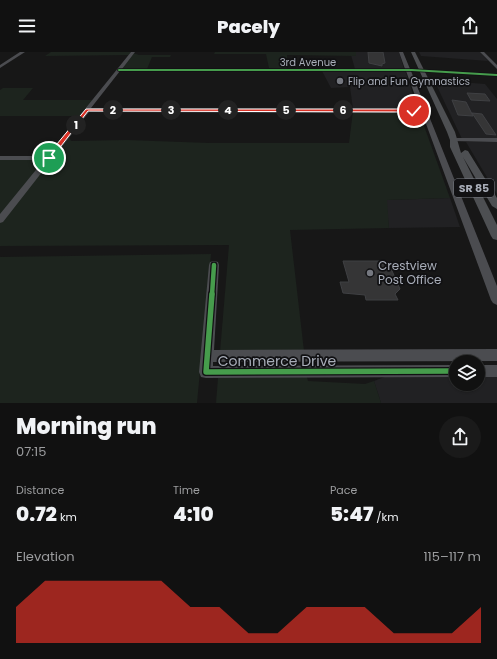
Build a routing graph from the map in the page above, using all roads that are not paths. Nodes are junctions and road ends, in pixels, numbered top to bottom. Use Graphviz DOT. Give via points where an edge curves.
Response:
graph roads {
  1 [pos="23,52"];
  2 [pos="133,52"];
  3 [pos="401,52"];
  4 [pos="413,52"];
  5 [pos="482,52"];
  6 [pos="0,58"];
  7 [pos="13,59"];
  8 [pos="0,67"];
  9 [pos="497,68"];
  10 [pos="119,70"];
  11 [pos="408,70"];
  12 [pos="422,70"];
  13 [pos="497,75"];
  14 [pos="87,110"];
  15 [pos="424,111"];
  16 [pos="454,140"];
  17 [pos="497,140"];
  18 [pos="0,158"];
  19 [pos="49,158"];
  20 [pos="497,206"];
  21 [pos="0,220"];
  22 [pos="497,236"];
  23 [pos="214,265"];
  24 [pos="497,300"];
  25 [pos="497,355"];
  26 [pos="207,356"];
  27 [pos="325,356"];
  28 [pos="485,356"];
  29 [pos="449,360"];
  30 [pos="449,371"];
  31 [pos="485,371"];
  32 [pos="497,371"];
  33 [pos="328,372"];
  1 -- 7 [label="street"];
  2 -- 10 [label="street"];
  3 -- 11 [label="street"];
  4 -- 12 [label="main road, SR 85"];
  5 -- 9 [label="street"];
  6 -- 7 [label="street"];
  7 -- 8 [label="street"];
  10 -- 11 [label="street, 3rd Avenue"];
  10 -- 14 [label="street"];
  11 -- 12 [label="street, 3rd Avenue"];
  11 -- 15 [label="street"];
  12 -- 13 [label="street, 3rd Avenue"];
  12 -- 16 [label="main road, SR 85"];
  14 -- 15 [label="street"];
  14 -- 19 [label="street"];
  15 -- 24 [label="street"];
  16 -- 17 [label="street"];
  16 -- 20 [label="main road, SR 85" via="460,144"];
  16 -- 22 [label="main road, SR 85" via="454,147"];
  18 -- 19 [label="street"];
  19 -- 21 [label="street"];
  23 -- 26 [label="street, Commerce Drive"];
  25 -- 28 [label="street, Commerce Drive"];
  26 -- 27 [label="street, Commerce Drive"];
  26 -- 33 [label="street, Commerce Drive" via="206,372"];
  27 -- 29 [label="street, Commerce Drive"];
  27 -- 33 [label="street"];
  30 -- 33 [label="street, Commerce Drive"];
  31 -- 32 [label="street"];
}
